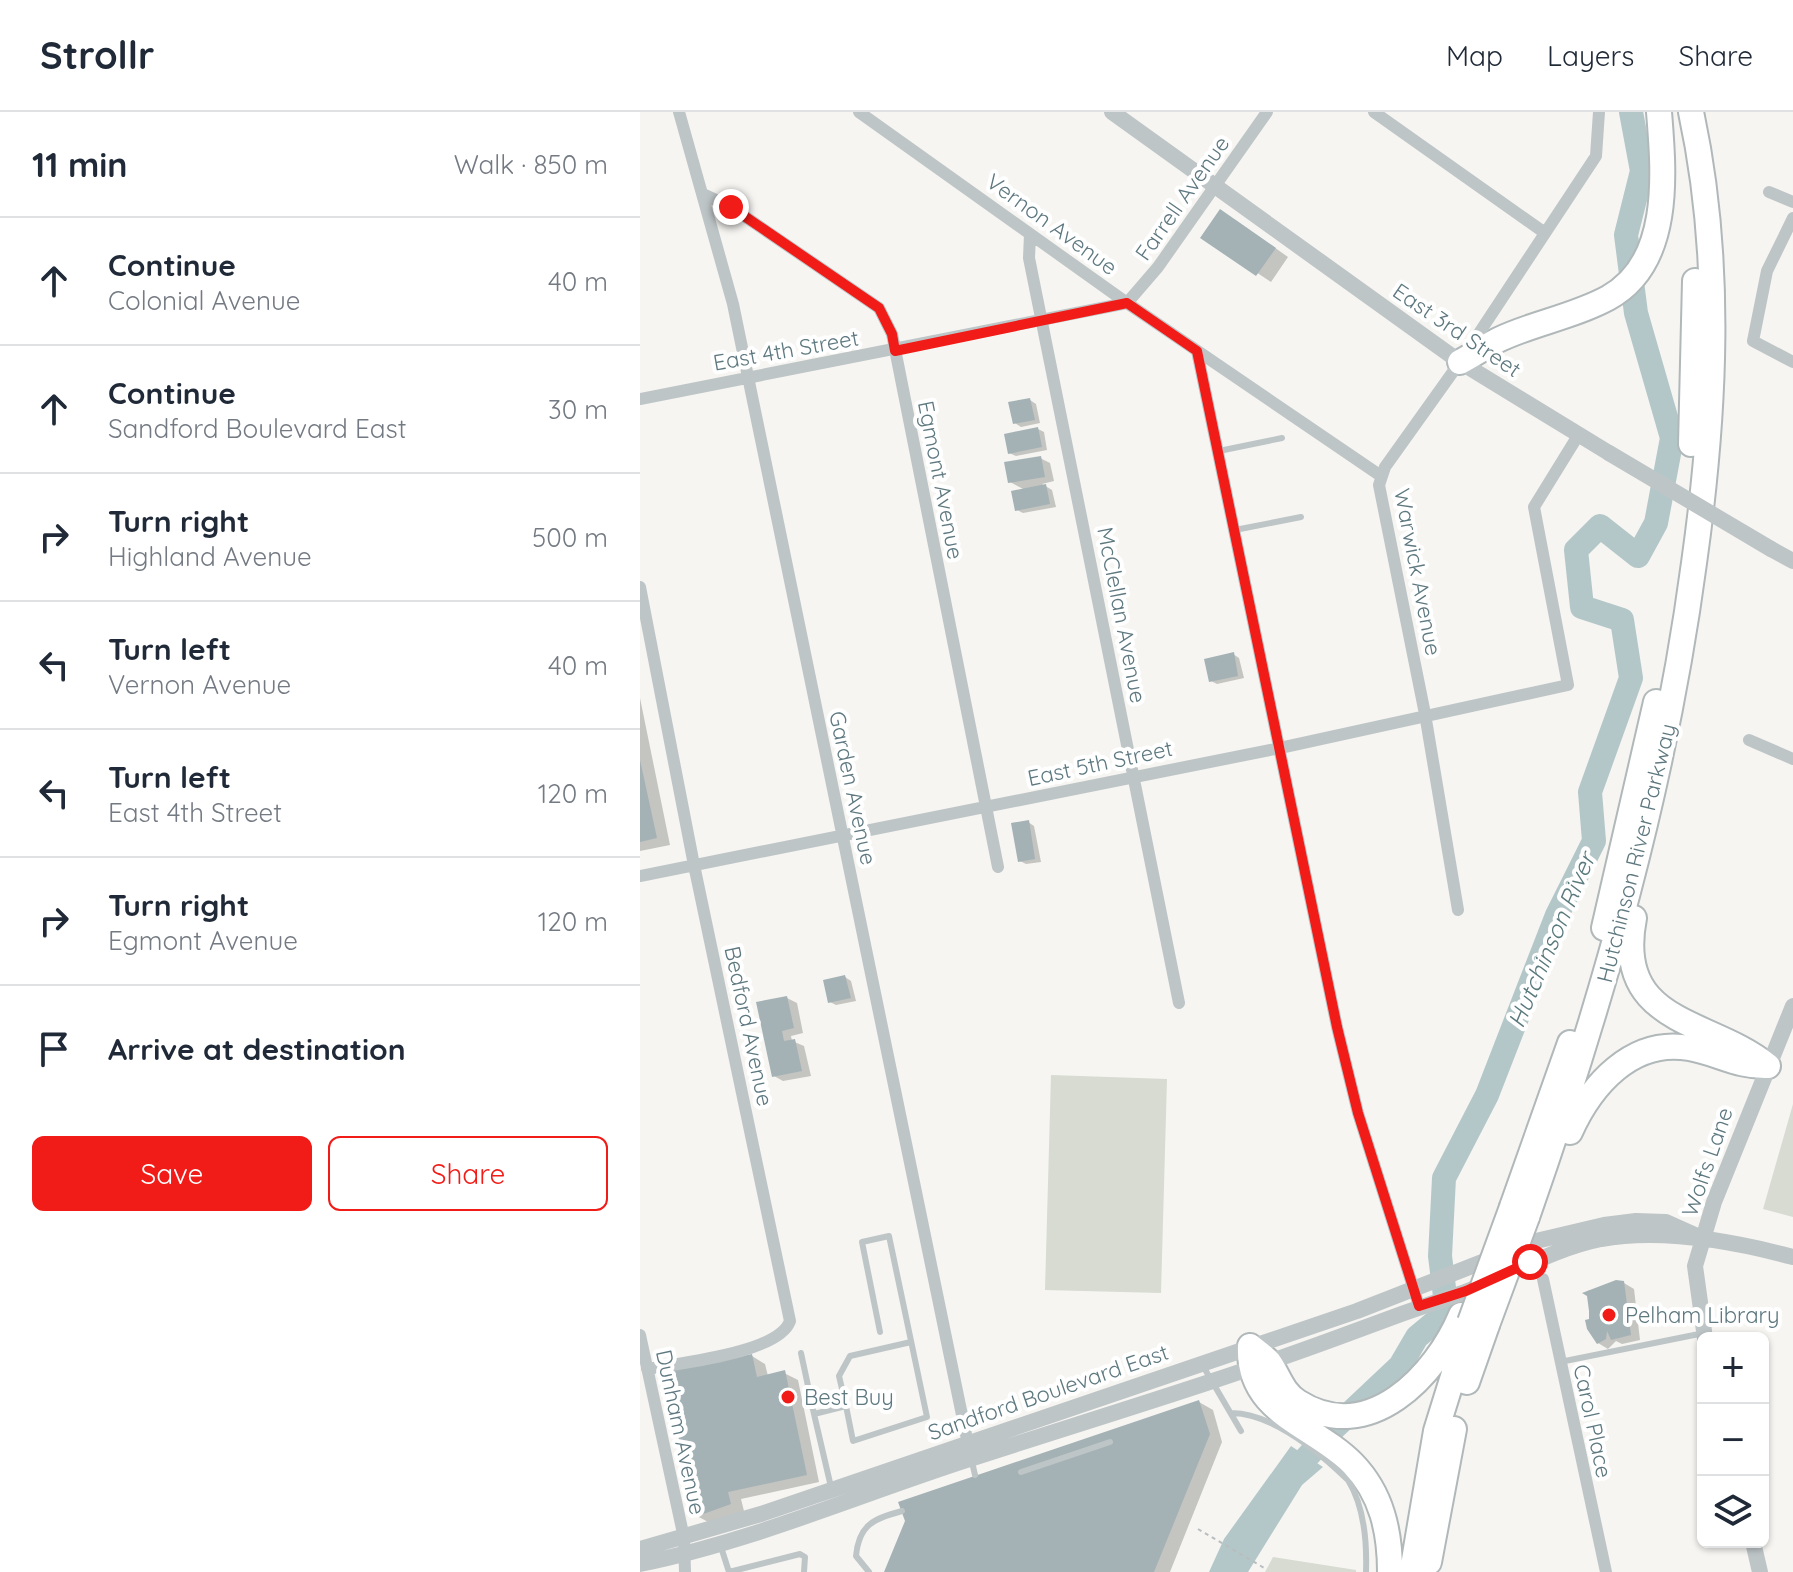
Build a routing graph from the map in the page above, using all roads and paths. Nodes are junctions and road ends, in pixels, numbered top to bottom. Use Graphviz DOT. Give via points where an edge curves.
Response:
graph roads {
  1 [pos="679,112"];
  2 [pos="859,112"];
  3 [pos="1112,112"];
  4 [pos="1267,112"];
  5 [pos="1374,112"];
  6 [pos="1599,112"];
  7 [pos="1659,112"];
  8 [pos="1674,112"];
  9 [pos="1691,112"];
  10 [pos="1216,186"];
  11 [pos="1769,192"];
  12 [pos="705,195"];
  13 [pos="1793,202"];
  14 [pos="1793,218"];
  15 [pos="1545,233"];
  16 [pos="1030,234"];
  17 [pos="1127,303"];
  18 [pos="1042,322"];
  19 [pos="895,351"];
  20 [pos="1197,351"];
  21 [pos="1460,362"];
  22 [pos="1793,362"];
  23 [pos="748,376"];
  24 [pos="640,399"];
  25 [pos="1579,434"];
  26 [pos="1282,438"];
  27 [pos="1219,451"];
  28 [pos="1381,476"];
  29 [pos="1301,517"];
  30 [pos="1235,530"];
  31 [pos="1793,561"];
  32 [pos="640,587"];
  33 [pos="1425,714"];
  34 [pos="1749,740"];
  35 [pos="1280,748"];
  36 [pos="1793,759"];
  37 [pos="1134,776"];
  38 [pos="987,808"];
  39 [pos="842,835"];
  40 [pos="1641,851"];
  41 [pos="694,865"];
  42 [pos="998,867"];
  43 [pos="640,876"];
  44 [pos="1458,910"];
  45 [pos="1179,1003"];
  46 [pos="1793,1006"];
  47 [pos="1768,1066"];
  48 [pos="1537,1190"];
  49 [pos="1520,1212"];
  50 [pos="1704,1239"];
  51 [pos="1793,1257"];
  52 [pos="1543,1279"];
  53 [pos="1419,1296"];
  54 [pos="1471,1313"];
  55 [pos="880,1332"];
  56 [pos="1704,1332"];
  57 [pos="640,1335"];
  58 [pos="1697,1337"];
  59 [pos="911,1342"];
  60 [pos="801,1353"];
  61 [pos="1256,1359"];
  62 [pos="1560,1362"];
  63 [pos="1201,1363"];
  64 [pos="647,1369"];
  65 [pos="1210,1382"];
  66 [pos="846,1406"];
  67 [pos="1232,1413"];
  68 [pos="814,1414"];
  69 [pos="1288,1416"];
  70 [pos="1241,1431"];
  71 [pos="1110,1442"];
  72 [pos="1336,1458"];
  73 [pos="971,1459"];
  74 [pos="1021,1472"];
  75 [pos="834,1497"];
  76 [pos="902,1511"];
  77 [pos="1198,1529"];
  78 [pos="720,1544"];
  79 [pos="1754,1548"];
  80 [pos="640,1549"];
  81 [pos="684,1555"];
  82 [pos="770,1561"];
  83 [pos="640,1564"];
  84 [pos="1266,1569"];
  85 [pos="729,1572"];
  86 [pos="768,1572"];
  87 [pos="804,1572"];
  88 [pos="869,1572"];
  89 [pos="1366,1572"];
  90 [pos="1390,1572"];
  91 [pos="1412,1572"];
  92 [pos="1428,1572"];
  93 [pos="1606,1572"];
  94 [pos="1760,1572"];
  1 -- 12 [label="street, Garden Avenue"];
  2 -- 16 [label="street, Vernon Avenue"];
  3 -- 10 [label="street, East 3rd Street"];
  4 -- 10 [label="street, Farrell Avenue"];
  5 -- 15 [label="street"];
  6 -- 15 [label="street, Warwick Avenue" via="1596,156"];
  7 -- 21 [label="highway" via="1660,205 1654,241 1627,284 1611,296 1498,340"];
  8 -- 49 [label="highway, Hutchinson River Parkway" via="1690,217 1695,306 1688,477 1674,595 1647,746 1606,920"];
  9 -- 40 [label="highway, Hutchinson River Parkway" via="1710,259 1710,412 1687,618"];
  10 -- 17 [label="street, Farrell Avenue"];
  10 -- 21 [label="street, East 3rd Street"];
  11 -- 13 [label="street"];
  12 -- 19 [label="street, Egmont Avenue" via="731,207 879,308"];
  12 -- 23 [label="street, Garden Avenue"];
  14 -- 22 [label="street" via="1767,271 1753,341"];
  15 -- 21 [label="street, Warwick Avenue"];
  16 -- 17 [label="street, Vernon Avenue"];
  16 -- 18 [label="street, McClellan Avenue" via="1029,258"];
  17 -- 18 [label="street, East 4th Street"];
  17 -- 20 [label="street, Vernon Avenue"];
  18 -- 19 [label="street, East 4th Street"];
  18 -- 37 [label="street, McClellan Avenue"];
  19 -- 23 [label="street, East 4th Street"];
  19 -- 38 [label="street, Egmont Avenue"];
  20 -- 27 [label="street"];
  20 -- 28 [label="street, Vernon Avenue"];
  21 -- 25 [label="street, East 3rd Street"];
  21 -- 28 [label="street, Warwick Avenue"];
  23 -- 24 [label="street, East 4th Street"];
  23 -- 39 [label="street, Garden Avenue"];
  25 -- 31 [label="street, East 3rd Street, bridge"];
  25 -- 33 [label="street, East 5th Street" via="1534,507 1568,685"];
  26 -- 27 [label="lane"];
  27 -- 30 [label="street"];
  28 -- 33 [label="street, Warwick Avenue" via="1381,504"];
  29 -- 30 [label="lane"];
  30 -- 35 [label="street"];
  32 -- 41 [label="street, Bedford Avenue"];
  33 -- 35 [label="street, East 5th Street"];
  33 -- 44 [label="street, Warwick Avenue"];
  34 -- 36 [label="street"];
  35 -- 37 [label="street, East 5th Street"];
  35 -- 53 [label="street" via="1358,1113"];
  37 -- 38 [label="street, East 5th Street"];
  37 -- 45 [label="street, McClellan Avenue"];
  38 -- 39 [label="street, East 5th Street"];
  38 -- 42 [label="street, Egmont Avenue"];
  39 -- 41 [label="street, East 5th Street"];
  39 -- 73 [label="street, Garden Avenue"];
  40 -- 47 [label="highway" via="1631,941 1642,982 1677,1020 1749,1050"];
  40 -- 48 [label="highway, Hutchinson River Parkway" via="1597,1011"];
  41 -- 43 [label="street, East 5th Street"];
  41 -- 64 [label="street, Bedford Avenue" via="790,1321 787,1329 759,1346"];
  46 -- 47 [label="street, Wolfs Lane"];
  47 -- 48 [label="highway" via="1744,1067 1682,1047 1634,1056 1595,1090"];
  47 -- 50 [label="street, Wolfs Lane"];
  48 -- 49 [label="highway, Hutchinson River Parkway"];
  49 -- 54 [label="highway, Hutchinson River Parkway, bridge"];
  50 -- 51 [label="street" via="1731,1240"];
  50 -- 53 [label="street, Sandford Boulevard East" via="1666,1222 1604,1225 1536,1241"];
  50 -- 54 [label="street, Sandford Boulevard East" via="1601,1239 1541,1257"];
  50 -- 56 [label="street, Wolfs Lane" via="1695,1266"];
  52 -- 62 [label="street, Carol Place"];
  53 -- 54 [label="street, Sandford Boulevard East"];
  53 -- 61 [label="street, Sandford Boulevard East"];
  53 -- 61 [label="street, Sandford Boulevard East"];
  54 -- 69 [label="highway" via="1427,1373 1386,1405 1342,1414"];
  54 -- 91 [label="highway, Hutchinson River Parkway" via="1436,1431"];
  54 -- 92 [label="highway, Hutchinson River Parkway"];
  55 -- 59 [label="lane" via="862,1242 889,1236"];
  57 -- 64 [label="street, Dunham Avenue"];
  58 -- 62 [label="lane"];
  59 -- 66 [label="lane" via="850,1356 839,1376"];
  59 -- 66 [label="lane" via="927,1417 853,1441"];
  60 -- 68 [label="lane"];
  61 -- 63 [label="street, Sandford Boulevard East"];
  61 -- 65 [label="street, Sandford Boulevard East"];
  61 -- 69 [label="highway" via="1261,1392"];
  62 -- 93 [label="street, Carol Place"];
  63 -- 65 [label="lane"];
  63 -- 73 [label="street, Sandford Boulevard East"];
  64 -- 81 [label="street, Dunham Avenue"];
  65 -- 67 [label="lane"];
  65 -- 73 [label="street, Sandford Boulevard East" via="1111,1422"];
  66 -- 68 [label="lane"];
  67 -- 69 [label="lane"];
  67 -- 70 [label="lane"];
  68 -- 75 [label="lane"];
  69 -- 72 [label="highway"];
  71 -- 74 [label="lane"];
  72 -- 89 [label="lane" via="1356,1492"];
  72 -- 90 [label="highway" via="1359,1471 1382,1511"];
  73 -- 75 [label="street, Sandford Boulevard East"];
  75 -- 78 [label="street, Sandford Boulevard East"];
  75 -- 81 [label="street, Sandford Boulevard East"];
  76 -- 88 [label="lane" via="863,1527 856,1556"];
  77 -- 84 [label="path"];
  78 -- 81 [label="street, Sandford Boulevard East"];
  78 -- 85 [label="lane"];
  79 -- 94 [label="street"];
  80 -- 81 [label="street, Sandford Boulevard East"];
  81 -- 83 [label="street, Sandford Boulevard East"];
  82 -- 85 [label="lane"];
  82 -- 86 [label="lane"];
  82 -- 87 [label="lane" via="800,1554 805,1557"];
}
